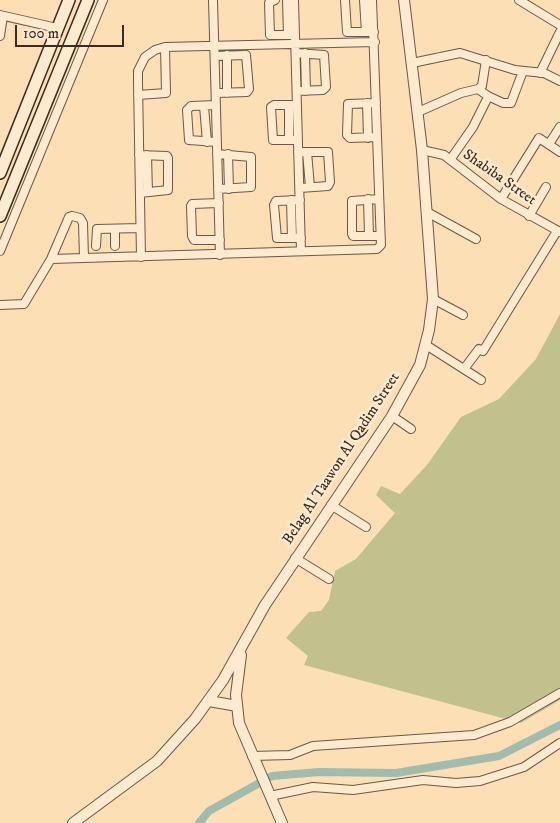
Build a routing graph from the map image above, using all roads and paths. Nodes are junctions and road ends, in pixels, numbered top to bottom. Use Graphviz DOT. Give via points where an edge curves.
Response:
graph roads {
  1 [pos="69,0"];
  2 [pos="88,0"];
  3 [pos="103,0"];
  4 [pos="213,0"];
  5 [pos="275,0"];
  6 [pos="287,0"];
  7 [pos="294,0"];
  8 [pos="345,0"];
  9 [pos="364,0"];
  10 [pos="372,0"];
  11 [pos="404,0"];
  12 [pos="519,0"];
  13 [pos="538,0"];
  14 [pos="534,8"];
  15 [pos="2,16"];
  16 [pos="560,25"];
  17 [pos="57,28"];
  18 [pos="370,32"];
  19 [pos="560,32"];
  20 [pos="292,35"];
  21 [pos="0,36"];
  22 [pos="375,42"];
  23 [pos="295,44"];
  24 [pos="215,45"];
  25 [pos="165,47"];
  26 [pos="296,53"];
  27 [pos="305,53"];
  28 [pos="226,55"];
  29 [pos="215,56"];
  30 [pos="486,60"];
  31 [pos="412,63"];
  32 [pos="523,71"];
  33 [pos="540,73"];
  34 [pos="560,81"];
  35 [pos="478,89"];
  36 [pos="297,91"];
  37 [pos="306,91"];
  38 [pos="216,93"];
  39 [pos="227,93"];
  40 [pos="138,95"];
  41 [pos="488,96"];
  42 [pos="367,103"];
  43 [pos="376,103"];
  44 [pos="216,105"];
  45 [pos="293,105"];
  46 [pos="204,106"];
  47 [pos="418,112"];
  48 [pos="560,127"];
  49 [pos="368,138"];
  50 [pos="378,138"];
  51 [pos="289,140"];
  52 [pos="298,140"];
  53 [pos="207,142"];
  54 [pos="217,142"];
  55 [pos="549,144"];
  56 [pos="422,150"];
  57 [pos="303,152"];
  58 [pos="560,152"];
  59 [pos="218,154"];
  60 [pos="228,154"];
  61 [pos="143,156"];
  62 [pos="450,160"];
  63 [pos="0,172"];
  64 [pos="310,187"];
  65 [pos="546,187"];
  66 [pos="300,188"];
  67 [pos="218,189"];
  68 [pos="229,189"];
  69 [pos="11,190"];
  70 [pos="140,192"];
  71 [pos="148,192"];
  72 [pos="22,195"];
  73 [pos="368,199"];
  74 [pos="379,199"];
  75 [pos="501,199"];
  76 [pos="296,200"];
  77 [pos="219,203"];
  78 [pos="427,212"];
  79 [pos="0,216"];
  80 [pos="529,216"];
  81 [pos="140,228"];
  82 [pos="115,229"];
  83 [pos="559,231"];
  84 [pos="369,236"];
  85 [pos="380,236"];
  86 [pos="292,238"];
  87 [pos="301,238"];
  88 [pos="476,239"];
  89 [pos="220,240"];
  90 [pos="96,246"];
  91 [pos="115,246"];
  92 [pos="0,251"];
  93 [pos="301,251"];
  94 [pos="220,255"];
  95 [pos="141,257"];
  96 [pos="84,258"];
  97 [pos="51,259"];
  98 [pos="432,299"];
  99 [pos="0,305"];
  100 [pos="462,315"];
  101 [pos="426,345"];
  102 [pos="464,369"];
  103 [pos="481,380"];
  104 [pos="392,416"];
  105 [pos="410,429"];
  106 [pos="331,504"];
  107 [pos="366,527"];
  108 [pos="295,558"];
  109 [pos="329,580"];
  110 [pos="246,640"];
  111 [pos="560,693"];
  112 [pos="209,701"];
  113 [pos="237,706"];
  114 [pos="560,743"];
  115 [pos="253,759"];
  116 [pos="269,796"];
  117 [pos="74,823"];
  118 [pos="282,823"];
  1 -- 17 [label="main road"];
  2 -- 69 [label="main road"];
  3 -- 72 [label="street"];
  4 -- 24 [label="street"];
  5 -- 20 [label="street" via="269,4 270,33 272,36"];
  6 -- 20 [label="street"];
  7 -- 20 [label="street"];
  8 -- 18 [label="street" via="347,32"];
  9 -- 18 [label="street"];
  10 -- 18 [label="street"];
  11 -- 31 [label="street, Belag Al Taawon Al Qadim Street"];
  12 -- 14 [label="street"];
  13 -- 14 [label="street"];
  14 -- 16 [label="street"];
  15 -- 17 [label="street"];
  15 -- 21 [label="street"];
  17 -- 63 [label="main road"];
  18 -- 22 [label="street"];
  19 -- 33 [label="street"];
  20 -- 23 [label="street"];
  22 -- 23 [label="street"];
  22 -- 43 [label="street"];
  23 -- 24 [label="street"];
  23 -- 26 [label="street"];
  24 -- 25 [label="street"];
  24 -- 29 [label="street"];
  25 -- 40 [label="street" via="145,56 140,64"];
  25 -- 40 [label="street" via="166,93"];
  26 -- 27 [label="street"];
  26 -- 36 [label="street"];
  27 -- 37 [label="street"];
  27 -- 37 [label="street" via="324,55 326,87"];
  28 -- 29 [label="street"];
  28 -- 39 [label="street"];
  28 -- 39 [label="street" via="244,54 247,57 248,89 246,92"];
  29 -- 38 [label="street"];
  30 -- 31 [label="street" via="460,53"];
  30 -- 32 [label="street"];
  30 -- 35 [label="street" via="482,86"];
  31 -- 47 [label="street, Belag Al Taawon Al Qadim Street"];
  32 -- 33 [label="street"];
  32 -- 41 [label="street" via="510,102 503,103"];
  33 -- 34 [label="street"];
  35 -- 41 [label="street"];
  35 -- 47 [label="street" via="460,93"];
  36 -- 37 [label="street"];
  36 -- 45 [label="street"];
  38 -- 39 [label="street"];
  38 -- 44 [label="street"];
  40 -- 61 [label="street"];
  41 -- 62 [label="street" via="473,127"];
  42 -- 43 [label="street"];
  42 -- 49 [label="street"];
  42 -- 49 [label="street" via="348,104 347,135 350,138"];
  43 -- 50 [label="street"];
  44 -- 46 [label="street"];
  44 -- 54 [label="street"];
  45 -- 51 [label="street"];
  45 -- 51 [label="street" via="271,107 272,137 274,140"];
  45 -- 52 [label="street"];
  46 -- 53 [label="street"];
  46 -- 53 [label="street" via="188,108 188,137 191,142"];
  47 -- 56 [label="street, Belag Al Taawon Al Qadim Street"];
  48 -- 55 [label="street"];
  49 -- 50 [label="street"];
  50 -- 74 [label="street"];
  51 -- 52 [label="street"];
  52 -- 57 [label="street"];
  53 -- 54 [label="street"];
  54 -- 59 [label="street"];
  55 -- 58 [label="street"];
  55 -- 75 [label="street" via="539,138"];
  56 -- 62 [label="street, Shabiba Street" via="437,152"];
  56 -- 78 [label="street, Belag Al Taawon Al Qadim Street"];
  57 -- 64 [label="street"];
  57 -- 64 [label="street" via="326,151 329,154 329,184"];
  57 -- 66 [label="street"];
  59 -- 60 [label="street"];
  59 -- 67 [label="street"];
  60 -- 68 [label="street"];
  60 -- 68 [label="street" via="252,156 252,186 249,189"];
  61 -- 70 [label="street"];
  61 -- 71 [label="street"];
  61 -- 71 [label="street" via="168,158 168,190"];
  62 -- 75 [label="street, Shabiba Street"];
  64 -- 66 [label="street"];
  65 -- 80 [label="street"];
  66 -- 76 [label="street"];
  67 -- 68 [label="street"];
  67 -- 77 [label="street"];
  69 -- 72 [label="main road"];
  69 -- 79 [label="main road"];
  70 -- 71 [label="street"];
  70 -- 81 [label="street"];
  72 -- 92 [label="street"];
  73 -- 74 [label="street"];
  73 -- 84 [label="street"];
  73 -- 84 [label="street" via="351,202 352,235"];
  74 -- 85 [label="street"];
  75 -- 80 [label="street, Shabiba Street"];
  76 -- 86 [label="street"];
  76 -- 86 [label="street" via="276,201 274,205 275,235"];
  76 -- 87 [label="street"];
  77 -- 89 [label="street"];
  77 -- 89 [label="street" via="191,206 194,240"];
  78 -- 88 [label="street"];
  78 -- 98 [label="street, Belag Al Taawon Al Qadim Street"];
  80 -- 83 [label="street, Shabiba Street"];
  81 -- 82 [label="street"];
  81 -- 95 [label="street"];
  82 -- 90 [label="street" via="96,230"];
  82 -- 91 [label="street"];
  83 -- 102 [label="street" via="488,344 483,351 479,349"];
  84 -- 85 [label="street"];
  85 -- 93 [label="street" via="381,245 377,248"];
  86 -- 87 [label="street"];
  87 -- 93 [label="street"];
  89 -- 94 [label="street"];
  93 -- 94 [label="street"];
  94 -- 95 [label="street"];
  95 -- 96 [label="street"];
  96 -- 97 [label="street"];
  96 -- 97 [label="street" via="83,223 80,218 72,216"];
  97 -- 99 [label="street" via="24,304"];
  98 -- 100 [label="street"];
  98 -- 101 [label="street, Belag Al Taawon Al Qadim Street"];
  101 -- 102 [label="street"];
  101 -- 104 [label="street, Belag Al Taawon Al Qadim Street" via="412,382"];
  102 -- 103 [label="street"];
  104 -- 105 [label="street"];
  104 -- 106 [label="street, Belag Al Taawon Al Qadim Street"];
  106 -- 107 [label="street"];
  106 -- 108 [label="street, Belag Al Taawon Al Qadim Street"];
  108 -- 109 [label="street"];
  108 -- 110 [label="street, Belag Al Taawon Al Qadim Street"];
  110 -- 112 [label="street, Belag Al Taawon Al Qadim Street"];
  110 -- 113 [label="street" via="237,674"];
  111 -- 115 [label="street" via="510,722 474,735 313,746 290,755"];
  112 -- 113 [label="street"];
  112 -- 117 [label="street, Belag Al Taawon Al Qadim Street" via="184,734 157,761"];
  113 -- 115 [label="street" via="239,723"];
  114 -- 116 [label="street" via="524,767 480,781 423,780 352,790 321,787"];
  115 -- 116 [label="street"];
  116 -- 118 [label="street"];
}
